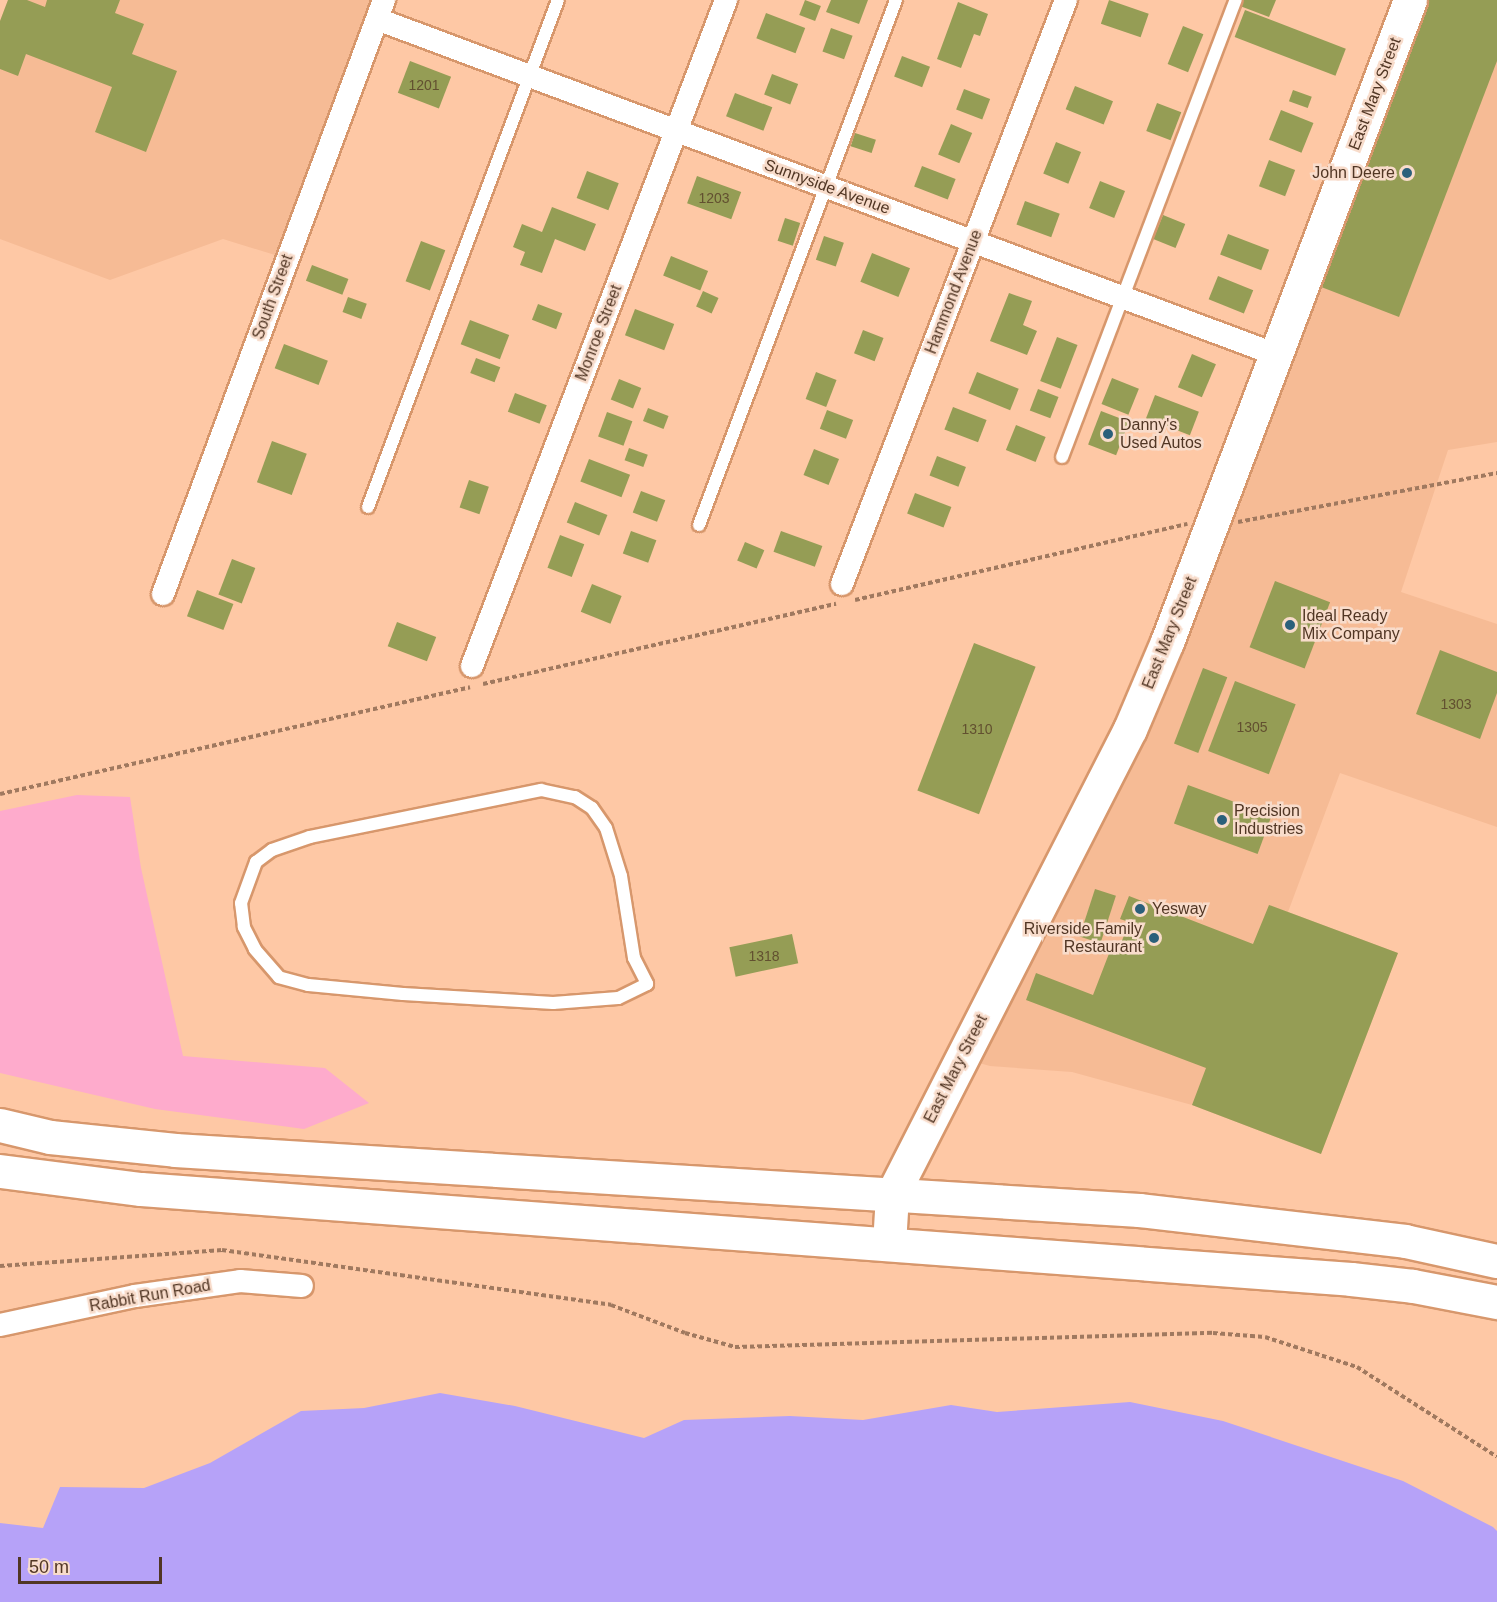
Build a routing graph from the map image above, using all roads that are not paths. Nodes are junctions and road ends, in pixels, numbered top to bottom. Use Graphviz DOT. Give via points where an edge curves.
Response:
graph roads {
  1 [pos="558,0"];
  2 [pos="726,0"];
  3 [pos="896,0"];
  4 [pos="1066,0"];
  5 [pos="1236,0"];
  6 [pos="1410,0"];
  7 [pos="380,9"];
  8 [pos="529,76"];
  9 [pos="676,131"];
  10 [pos="826,187"];
  11 [pos="974,242"];
  12 [pos="1123,298"];
  13 [pos="1277,355"];
  14 [pos="1062,458"];
  15 [pos="368,507"];
  16 [pos="699,525"];
  17 [pos="842,584"];
  18 [pos="163,594"];
  19 [pos="472,666"];
  20 [pos="618,998"];
  21 [pos="0,1125"];
  22 [pos="0,1172"];
  23 [pos="892,1195"];
  24 [pos="889,1244"];
  25 [pos="1497,1261"];
  26 [pos="302,1286"];
  27 [pos="1497,1302"];
  28 [pos="0,1325"];
  1 -- 8 [label="lane"];
  2 -- 9 [label="street, Monroe Street"];
  3 -- 10 [label="lane"];
  4 -- 11 [label="street, Hammond Avenue"];
  5 -- 12 [label="lane"];
  6 -- 13 [label="main road, East Mary Street"];
  7 -- 8 [label="street, Sunnyside Avenue"];
  7 -- 18 [label="street, South Street"];
  8 -- 9 [label="street, Sunnyside Avenue"];
  8 -- 15 [label="lane"];
  9 -- 10 [label="street, Sunnyside Avenue"];
  9 -- 19 [label="street, Monroe Street"];
  10 -- 11 [label="street, Sunnyside Avenue"];
  10 -- 16 [label="lane"];
  11 -- 12 [label="street, Sunnyside Avenue"];
  11 -- 17 [label="street, Hammond Avenue"];
  12 -- 13 [label="street, Sunnyside Avenue"];
  12 -- 14 [label="lane"];
  13 -- 23 [label="main road, East Mary Street" via="1130,729"];
  20 -- 20 [label="lane" via="647,984 634,958 621,876 606,828 592,807 575,797 541,790 310,837 272,850 256,862 247,878 241,903 244,927 268,969 279,976 308,985 414,995 553,1002"];
  21 -- 23 [label="main road" via="51,1137 176,1150"];
  22 -- 24 [label="main road" via="141,1189"];
  23 -- 24 [label="main road, East Mary Street"];
  23 -- 25 [label="main road" via="1139,1210 1300,1226 1405,1241"];
  24 -- 27 [label="main road" via="1351,1279"];
  26 -- 28 [label="street, Rabbit Run Road" via="240,1281 135,1296"];
}
